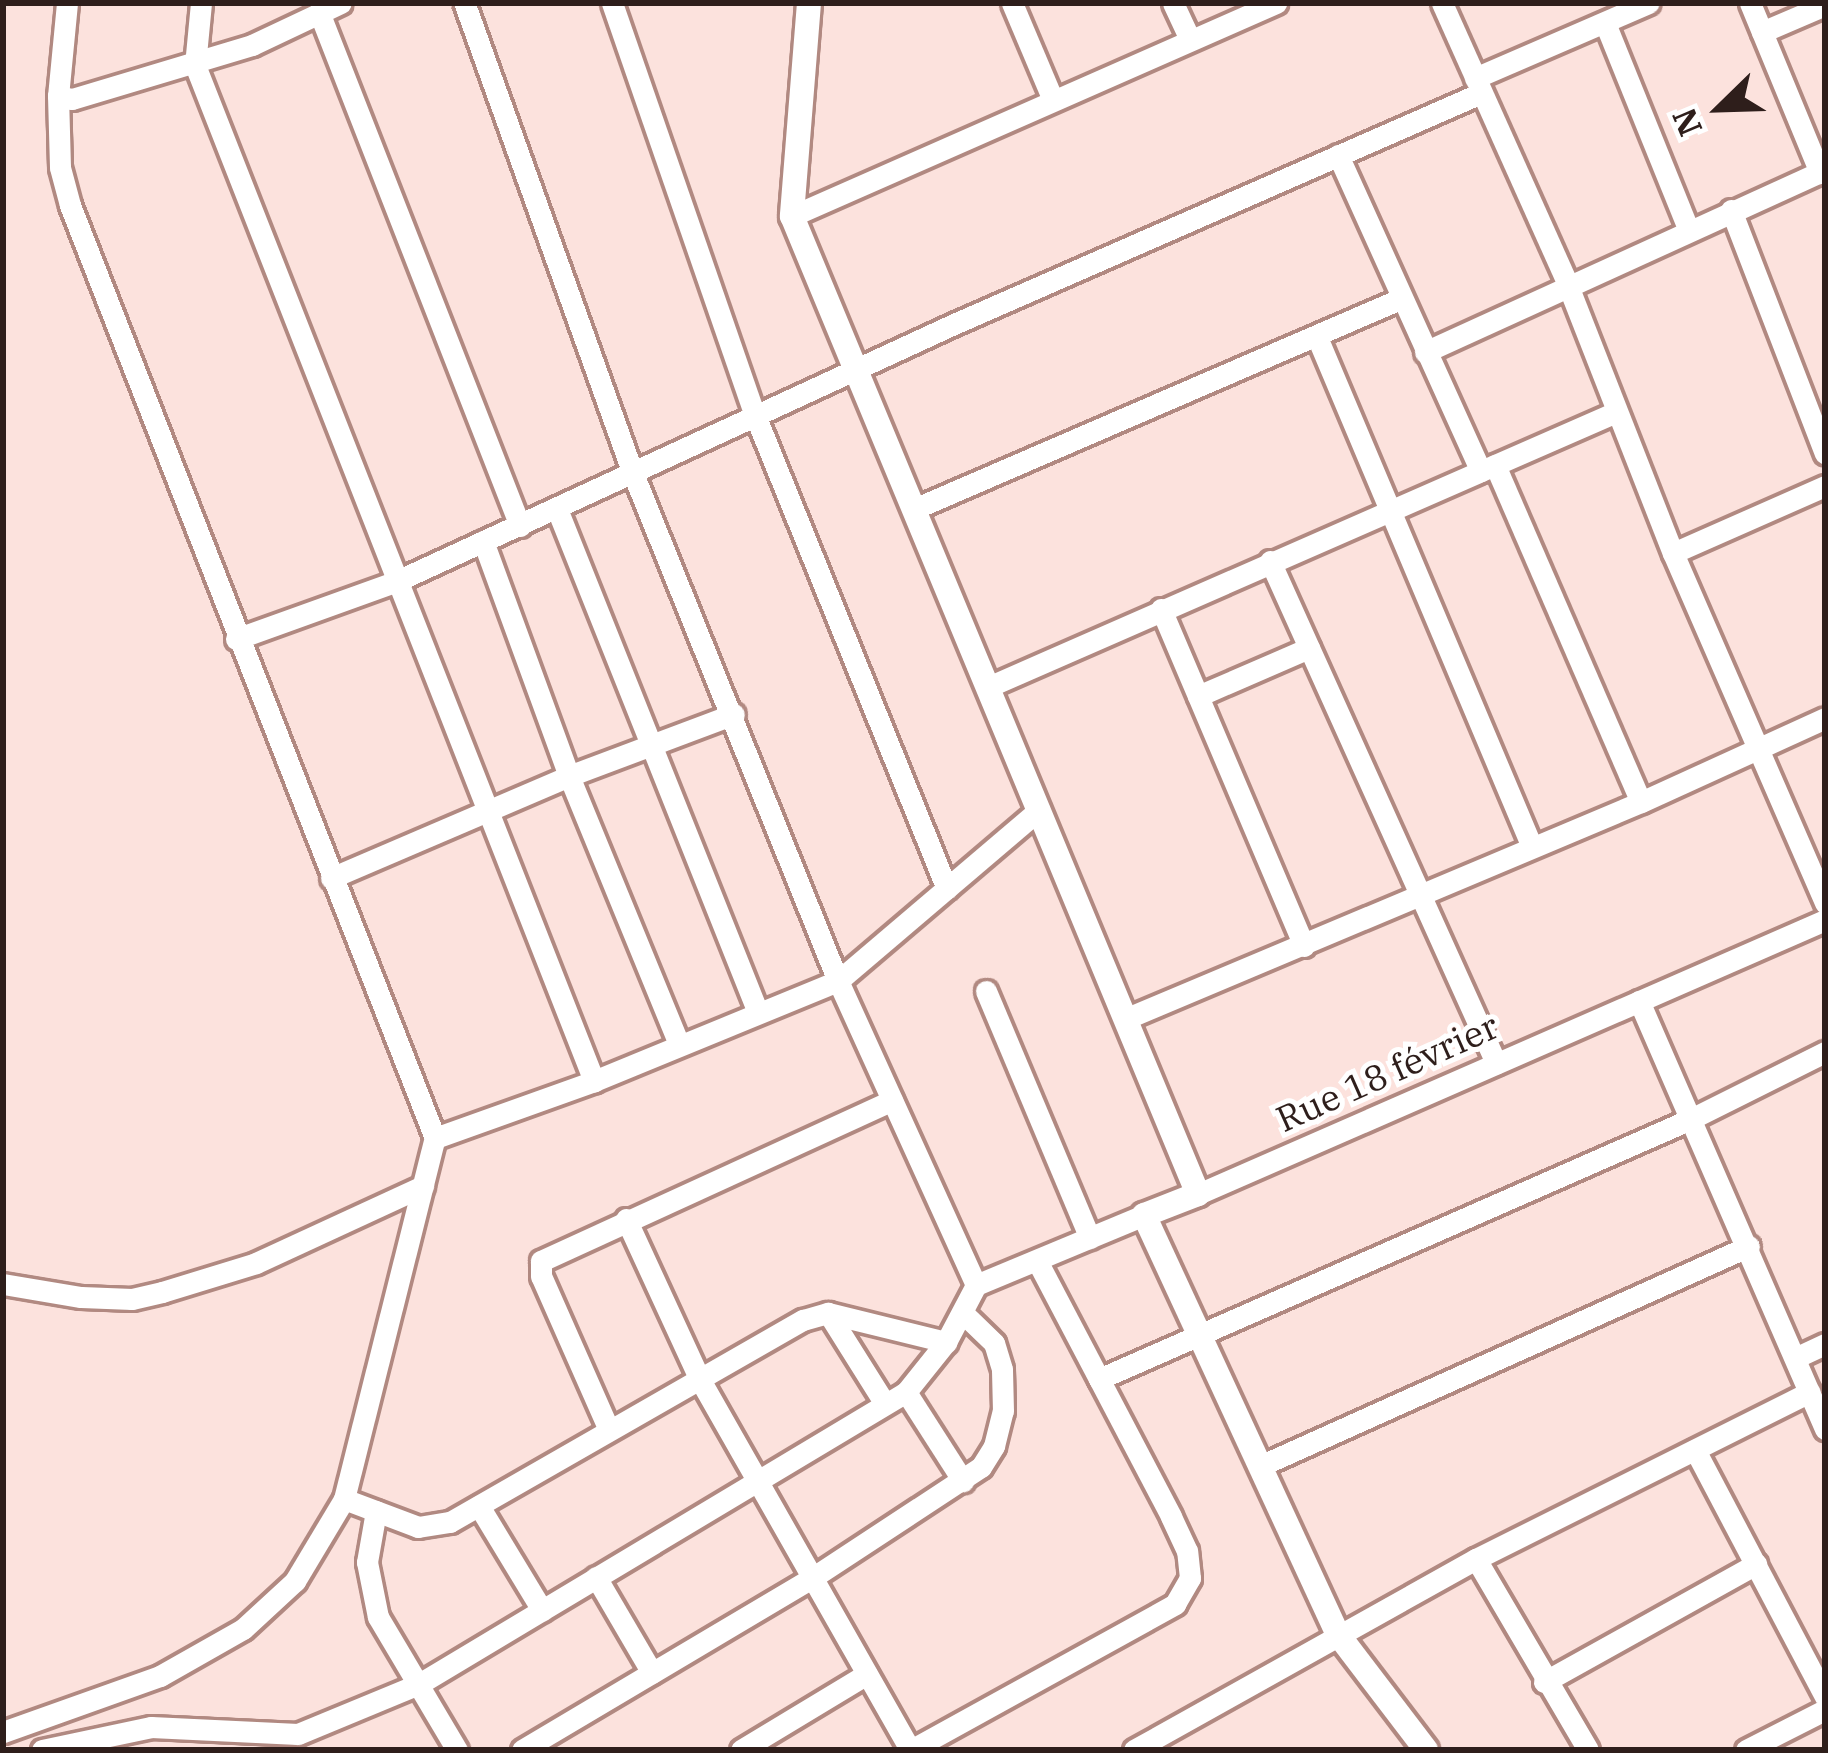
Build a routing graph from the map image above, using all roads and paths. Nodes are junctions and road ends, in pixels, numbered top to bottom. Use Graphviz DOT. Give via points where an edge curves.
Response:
graph roads {
  1 [pos="67,3"];
  2 [pos="202,3"];
  3 [pos="464,3"];
  4 [pos="612,3"];
  5 [pos="808,3"];
  6 [pos="1012,3"];
  7 [pos="1173,3"];
  8 [pos="1276,3"];
  9 [pos="1442,3"];
  10 [pos="1648,3"];
  11 [pos="1750,3"];
  12 [pos="1825,5"];
  13 [pos="330,7"];
  14 [pos="1605,23"];
  15 [pos="1762,32"];
  16 [pos="1190,40"];
  17 [pos="195,65"];
  18 [pos="1478,85"];
  19 [pos="58,96"];
  20 [pos="1053,100"];
  21 [pos="1338,155"];
  22 [pos="1823,171"];
  23 [pos="1731,210"];
  24 [pos="792,216"];
  25 [pos="1688,228"];
  26 [pos="1567,283"];
  27 [pos="1400,299"];
  28 [pos="1317,337"];
  29 [pos="1425,352"];
  30 [pos="856,370"];
  31 [pos="1616,412"];
  32 [pos="755,416"];
  33 [pos="1825,454"];
  34 [pos="1488,468"];
  35 [pos="632,471"];
  36 [pos="1825,486"];
  37 [pos="557,509"];
  38 [pos="914,509"];
  39 [pos="1388,509"];
  40 [pos="520,526"];
  41 [pos="483,541"];
  42 [pos="1673,553"];
  43 [pos="1270,561"];
  44 [pos="397,581"];
  45 [pos="1161,609"];
  46 [pos="236,639"];
  47 [pos="1309,649"];
  48 [pos="988,687"];
  49 [pos="1198,696"];
  50 [pos="734,714"];
  51 [pos="1825,718"];
  52 [pos="647,746"];
  53 [pos="1758,747"];
  54 [pos="569,776"];
  55 [pos="1641,802"];
  56 [pos="1039,811"];
  57 [pos="490,813"];
  58 [pos="1532,847"];
  59 [pos="331,878"];
  60 [pos="947,889"];
  61 [pos="1418,896"];
  62 [pos="1825,903"];
  63 [pos="1825,920"];
  64 [pos="1304,946"];
  65 [pos="838,981"];
  66 [pos="986,991"];
  67 [pos="1639,1001"];
  68 [pos="758,1010"];
  69 [pos="1125,1019"];
  70 [pos="679,1044"];
  71 [pos="1825,1052"];
  72 [pos="1496,1064"];
  73 [pos="594,1081"];
  74 [pos="892,1100"];
  75 [pos="1693,1118"];
  76 [pos="435,1138"];
  77 [pos="423,1186"];
  78 [pos="1198,1193"];
  79 [pos="1144,1215"];
  80 [pos="626,1219"];
  81 [pos="1090,1238"];
  82 [pos="1749,1246"];
  83 [pos="1037,1261"];
  84 [pos="3,1284"];
  85 [pos="976,1285"];
  86 [pos="828,1313"];
  87 [pos="964,1313"];
  88 [pos="1197,1334"];
  89 [pos="946,1342"];
  90 [pos="1825,1344"];
  91 [pos="1795,1358"];
  92 [pos="698,1378"];
  93 [pos="1099,1379"];
  94 [pos="906,1392"];
  95 [pos="1809,1392"];
  96 [pos="885,1405"];
  97 [pos="1825,1429"];
  98 [pos="609,1430"];
  99 [pos="1695,1450"];
  100 [pos="1260,1466"];
  101 [pos="757,1480"];
  102 [pos="963,1481"];
  103 [pos="344,1499"];
  104 [pos="478,1506"];
  105 [pos="376,1511"];
  106 [pos="1476,1558"];
  107 [pos="1756,1564"];
  108 [pos="596,1577"];
  109 [pos="812,1578"];
  110 [pos="542,1610"];
  111 [pos="1337,1633"];
  112 [pos="652,1673"];
  113 [pos="867,1673"];
  114 [pos="1544,1682"];
  115 [pos="419,1684"];
  116 [pos="1825,1697"];
  117 [pos="1825,1710"];
  118 [pos="3,1732"];
  119 [pos="298,1742"];
  120 [pos="42,1750"];
  121 [pos="457,1750"];
  122 [pos="522,1750"];
  123 [pos="741,1750"];
  124 [pos="911,1750"];
  125 [pos="1134,1750"];
  126 [pos="1426,1750"];
  127 [pos="1588,1750"];
  128 [pos="1746,1750"];
  1 -- 19 [label="street"];
  2 -- 17 [label="street"];
  3 -- 35 [label="street"];
  4 -- 32 [label="street"];
  5 -- 24 [label="street"];
  6 -- 20 [label="street"];
  7 -- 16 [label="street"];
  8 -- 16 [label="street"];
  9 -- 18 [label="street"];
  10 -- 14 [label="street"];
  11 -- 15 [label="street"];
  12 -- 15 [label="street"];
  13 -- 17 [label="street"];
  13 -- 40 [label="street"];
  14 -- 18 [label="street"];
  14 -- 25 [label="street"];
  15 -- 22 [label="street"];
  16 -- 20 [label="street"];
  17 -- 19 [label="street" via="88,98"];
  17 -- 44 [label="street"];
  18 -- 21 [label="street"];
  18 -- 26 [label="street"];
  19 -- 46 [label="street" via="70,205"];
  20 -- 24 [label="street"];
  21 -- 27 [label="street"];
  21 -- 30 [label="street"];
  22 -- 23 [label="street"];
  23 -- 25 [label="street"];
  23 -- 33 [label="street"];
  24 -- 30 [label="street"];
  25 -- 26 [label="street"];
  26 -- 29 [label="street"];
  26 -- 31 [label="street"];
  27 -- 28 [label="street"];
  27 -- 29 [label="street"];
  28 -- 38 [label="street"];
  28 -- 39 [label="street"];
  29 -- 34 [label="street"];
  30 -- 32 [label="street"];
  30 -- 38 [label="street"];
  31 -- 34 [label="street"];
  31 -- 42 [label="street"];
  32 -- 35 [label="street"];
  32 -- 60 [label="street"];
  34 -- 39 [label="street"];
  34 -- 55 [label="street"];
  35 -- 37 [label="street"];
  35 -- 50 [label="street"];
  36 -- 42 [label="street"];
  37 -- 40 [label="street"];
  37 -- 52 [label="street"];
  38 -- 48 [label="street"];
  39 -- 43 [label="street"];
  39 -- 58 [label="street"];
  40 -- 41 [label="street"];
  41 -- 44 [label="street"];
  41 -- 54 [label="street"];
  42 -- 53 [label="street"];
  43 -- 45 [label="street"];
  43 -- 47 [label="street"];
  44 -- 46 [label="street"];
  44 -- 57 [label="street"];
  45 -- 48 [label="street"];
  45 -- 49 [label="street"];
  46 -- 59 [label="street"];
  47 -- 49 [label="street"];
  47 -- 61 [label="street"];
  48 -- 56 [label="street"];
  49 -- 64 [label="street"];
  50 -- 52 [label="street"];
  50 -- 65 [label="street"];
  51 -- 53 [label="street"];
  52 -- 54 [label="street"];
  52 -- 68 [label="street"];
  53 -- 55 [label="street"];
  53 -- 62 [label="street"];
  54 -- 57 [label="street"];
  54 -- 70 [label="street"];
  55 -- 58 [label="street"];
  56 -- 60 [label="street"];
  56 -- 69 [label="street"];
  57 -- 59 [label="street"];
  57 -- 73 [label="street"];
  58 -- 61 [label="street"];
  59 -- 76 [label="street"];
  60 -- 65 [label="street"];
  61 -- 64 [label="street"];
  61 -- 72 [label="street"];
  63 -- 67 [label="street, Rue 18 février"];
  64 -- 69 [label="street"];
  65 -- 68 [label="street"];
  65 -- 74 [label="street"];
  66 -- 81 [label="street"];
  67 -- 72 [label="street, Rue 18 février"];
  67 -- 75 [label="street"];
  68 -- 70 [label="street"];
  69 -- 78 [label="street"];
  70 -- 73 [label="street"];
  71 -- 75 [label="street"];
  72 -- 78 [label="street, Rue 18 février"];
  73 -- 76 [label="street"];
  74 -- 80 [label="street"];
  74 -- 85 [label="street"];
  75 -- 82 [label="street"];
  75 -- 88 [label="street"];
  76 -- 77 [label="street"];
  77 -- 84 [label="street" via="256,1263 132,1299"];
  77 -- 103 [label="street"];
  78 -- 79 [label="street, Rue 18 février"];
  79 -- 81 [label="street, Rue 18 février"];
  79 -- 88 [label="street"];
  80 -- 92 [label="street"];
  80 -- 98 [label="street" via="548,1254 539,1267"];
  81 -- 83 [label="street, Rue 18 février"];
  82 -- 91 [label="street"];
  82 -- 100 [label="street"];
  83 -- 85 [label="street, Rue 18 février"];
  83 -- 93 [label="street"];
  85 -- 87 [label="street"];
  86 -- 89 [label="street"];
  86 -- 92 [label="street"];
  86 -- 96 [label="street"];
  87 -- 89 [label="street"];
  87 -- 102 [label="street" via="994,1343 1003,1411 994,1446"];
  88 -- 93 [label="street"];
  88 -- 100 [label="street"];
  89 -- 94 [label="street"];
  90 -- 91 [label="street"];
  91 -- 95 [label="street"];
  92 -- 98 [label="street"];
  92 -- 101 [label="street"];
  93 -- 124 [label="street" via="1186,1551 1185,1594"];
  94 -- 96 [label="street"];
  94 -- 102 [label="street"];
  95 -- 97 [label="street"];
  95 -- 99 [label="street"];
  96 -- 101 [label="street"];
  98 -- 104 [label="street"];
  99 -- 106 [label="street"];
  99 -- 107 [label="street"];
  100 -- 111 [label="street"];
  101 -- 108 [label="street"];
  101 -- 109 [label="street"];
  102 -- 109 [label="street"];
  103 -- 105 [label="street"];
  103 -- 118 [label="street" via="296,1581 243,1629 160,1676"];
  104 -- 105 [label="street" via="436,1527"];
  104 -- 110 [label="street"];
  105 -- 115 [label="street" via="368,1590"];
  106 -- 111 [label="street"];
  106 -- 114 [label="street"];
  107 -- 114 [label="street"];
  107 -- 116 [label="street"];
  108 -- 110 [label="street"];
  108 -- 112 [label="street"];
  109 -- 112 [label="street"];
  109 -- 113 [label="street"];
  110 -- 115 [label="street"];
  111 -- 125 [label="street"];
  111 -- 126 [label="street"];
  112 -- 122 [label="street"];
  113 -- 123 [label="street"];
  113 -- 124 [label="street"];
  114 -- 127 [label="street"];
  115 -- 119 [label="street"];
  115 -- 121 [label="street"];
  117 -- 128 [label="street"];
  119 -- 120 [label="street" via="151,1727"];
}
